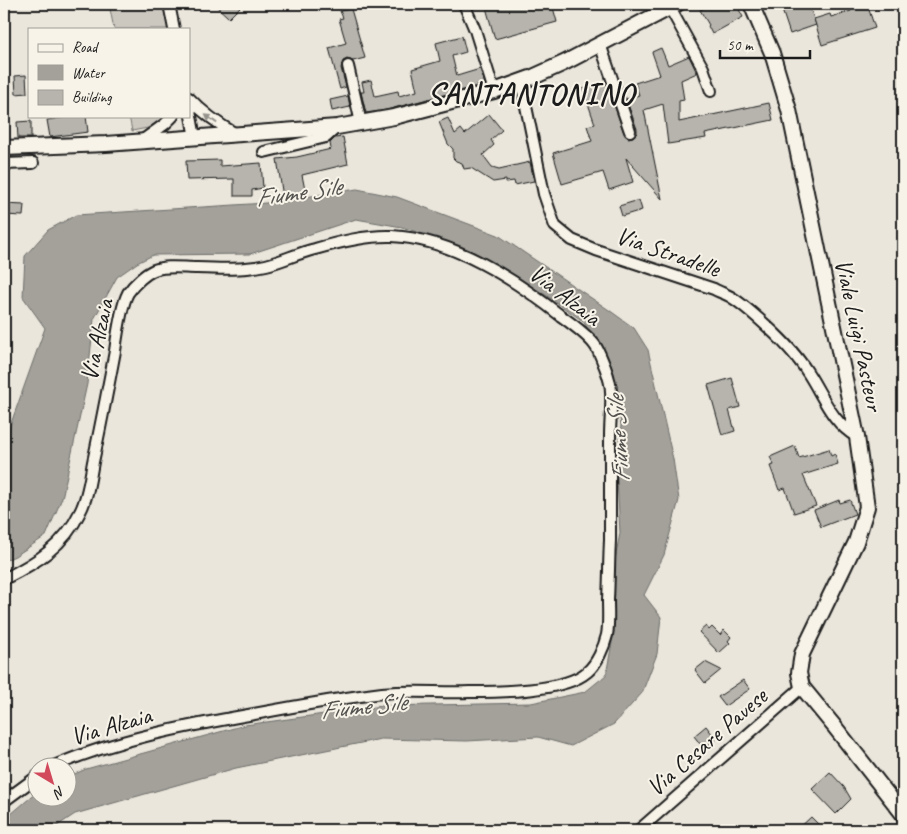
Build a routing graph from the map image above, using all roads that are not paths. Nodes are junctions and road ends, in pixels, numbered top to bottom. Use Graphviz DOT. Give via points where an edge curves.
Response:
graph roads {
  1 [pos="169,4"];
  2 [pos="464,4"];
  3 [pos="751,4"];
  4 [pos="673,6"];
  5 [pos="174,28"];
  6 [pos="600,44"];
  7 [pos="348,66"];
  8 [pos="520,82"];
  9 [pos="494,91"];
  10 [pos="711,91"];
  11 [pos="190,99"];
  12 [pos="190,110"];
  13 [pos="171,118"];
  14 [pos="361,124"];
  15 [pos="337,127"];
  16 [pos="630,131"];
  17 [pos="237,135"];
  18 [pos="195,138"];
  19 [pos="141,142"];
  20 [pos="4,148"];
  21 [pos="264,152"];
  22 [pos="32,163"];
  23 [pos="4,164"];
  24 [pos="857,437"];
  25 [pos="4,579"];
  26 [pos="802,686"];
  27 [pos="78,756"];
  28 [pos="28,783"];
  29 [pos="4,801"];
  30 [pos="903,814"];
  31 [pos="639,830"];
  1 -- 5 [label="street"];
  2 -- 9 [label="street"];
  3 -- 24 [label="street, Viale Luigi Pasteur" via="772,52 789,110"];
  4 -- 6 [label="street"];
  4 -- 10 [label="street"];
  6 -- 8 [label="street"];
  6 -- 16 [label="street"];
  7 -- 14 [label="street"];
  8 -- 9 [label="street"];
  8 -- 24 [label="street, Via Stradelle" via="544,194 556,226 572,240 596,250 732,297 792,352 835,418"];
  9 -- 14 [label="street"];
  17 -- 11 [label="street, one-way" via="203,113"];
  12 -- 18 [label="street"];
  13 -- 19 [label="street"];
  14 -- 15 [label="street"];
  15 -- 17 [label="street"];
  15 -- 21 [label="street" via="326,137"];
  17 -- 18 [label="street"];
  18 -- 19 [label="street"];
  19 -- 20 [label="street"];
  22 -- 23 [label="street"];
  24 -- 26 [label="street, Viale Luigi Pasteur" via="867,507 856,542 802,654 799,672"];
  25 -- 27 [label="street, Via Alzaia" via="42,558 60,542 81,511 103,416 120,320 128,294 149,272 164,267 262,266 362,238 390,236 417,239 447,248 499,272 545,303 596,346 611,392 610,538 606,636 598,658 586,673 570,682 513,692 384,693 284,708 204,723"];
  26 -- 30 [label="street"];
  26 -- 31 [label="street, Via Cesare Pavese"];
  28 -- 29 [label="street"];
}
